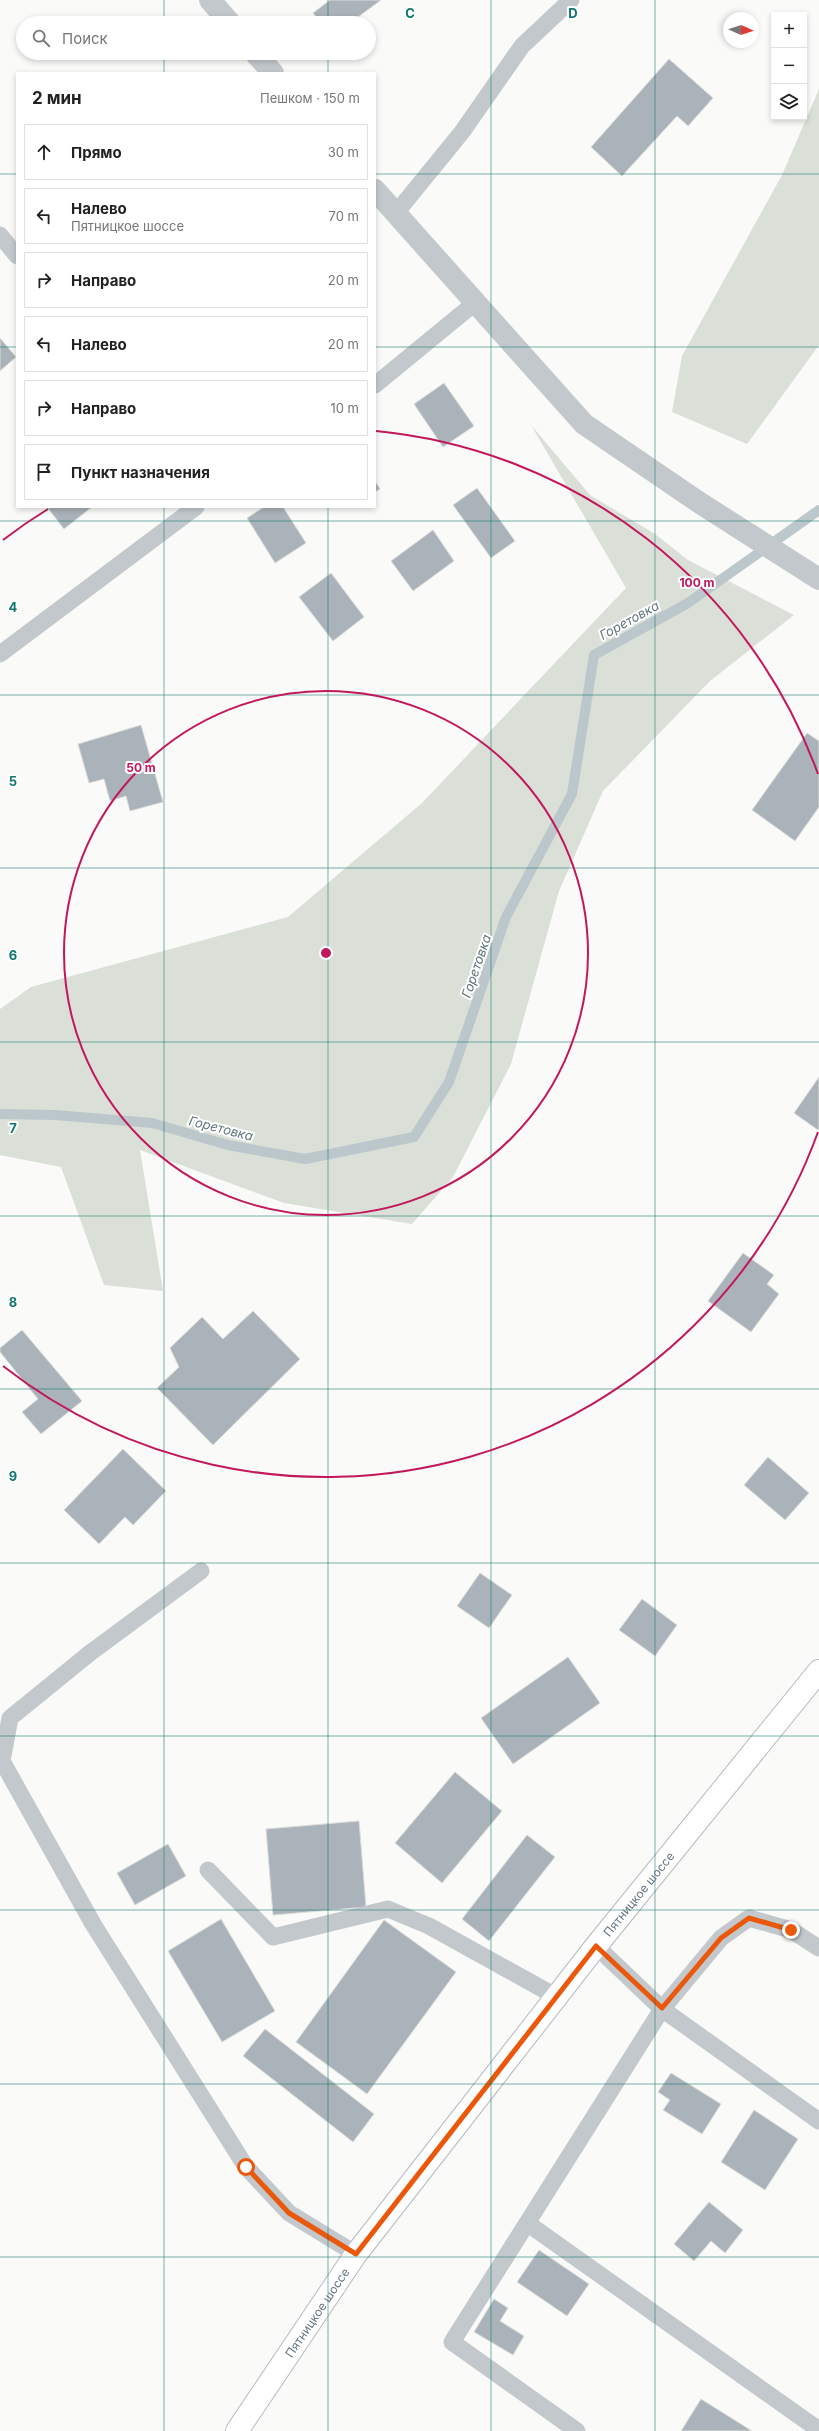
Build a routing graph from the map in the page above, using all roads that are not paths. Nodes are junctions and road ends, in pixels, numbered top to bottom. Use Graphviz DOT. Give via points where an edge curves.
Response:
graph roads {
  1 [pos="210,0"];
  2 [pos="571,0"];
  3 [pos="224,16"];
  4 [pos="262,60"];
  5 [pos="272,72"];
  6 [pos="376,191"];
  7 [pos="396,213"];
  8 [pos="0,235"];
  9 [pos="16,255"];
  10 [pos="476,302"];
  11 [pos="376,384"];
  12 [pos="195,508"];
  13 [pos="819,579"];
  14 [pos="0,654"];
  15 [pos="201,1571"];
  16 [pos="819,1671"];
  17 [pos="208,1870"];
  18 [pos="596,1946"];
  19 [pos="819,1948"];
  20 [pos="557,1997"];
  21 [pos="662,2008"];
  22 [pos="819,2121"];
  23 [pos="527,2223"];
  24 [pos="356,2254"];
  25 [pos="819,2430"];
  26 [pos="237,2431"];
  27 [pos="577,2431"];
  1 -- 3 [label="street"];
  2 -- 7 [label="lane" via="522,46 462,132"];
  4 -- 5 [label="street"];
  6 -- 7 [label="street"];
  7 -- 10 [label="street"];
  8 -- 9 [label="lane"];
  10 -- 11 [label="lane"];
  10 -- 13 [label="street" via="584,424 700,503"];
  12 -- 14 [label="lane"];
  15 -- 24 [label="lane" via="90,1653 10,1718 2,1761 94,1924 246,2167 289,2213"];
  16 -- 18 [label="main road, Пятницкое шоссе"];
  17 -- 20 [label="lane" via="273,1937 388,1909 429,1926"];
  18 -- 20 [label="main road, Пятницкое шоссе"];
  18 -- 21 [label="lane"];
  19 -- 21 [label="lane" via="791,1930 749,1918 721,1938"];
  20 -- 24 [label="main road, Пятницкое шоссе"];
  21 -- 22 [label="lane"];
  21 -- 23 [label="lane"];
  23 -- 25 [label="lane"];
  23 -- 27 [label="lane" via="452,2342"];
  24 -- 26 [label="main road, Пятницкое шоссе"];
}
